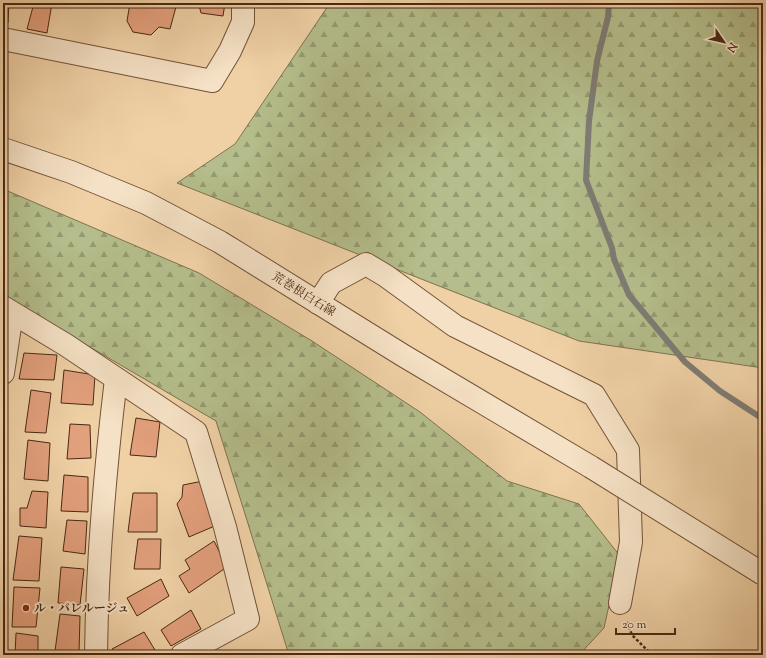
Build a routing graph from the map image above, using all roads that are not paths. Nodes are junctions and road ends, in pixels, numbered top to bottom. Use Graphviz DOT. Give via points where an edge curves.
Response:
graph roads {
  1 [pos="243,3"];
  2 [pos="3,39"];
  3 [pos="3,149"];
  4 [pos="318,303"];
  5 [pos="8,310"];
  6 [pos="3,373"];
  7 [pos="116,378"];
  8 [pos="763,574"];
  9 [pos="620,603"];
  10 [pos="96,655"];
  11 [pos="182,655"];
  1 -- 2 [label="street" via="243,22 212,81"];
  3 -- 4 [label="street, 荒巻根白石線" via="71,172 146,203 220,242"];
  4 -- 8 [label="street, 荒巻根白石線, bridge"];
  4 -- 9 [label="street" via="331,283 366,264 455,326 594,395 628,450 631,542"];
  5 -- 6 [label="street"];
  5 -- 7 [label="street"];
  7 -- 10 [label="street" via="107,458"];
  7 -- 11 [label="street" via="196,432 212,482 248,619"];
}
